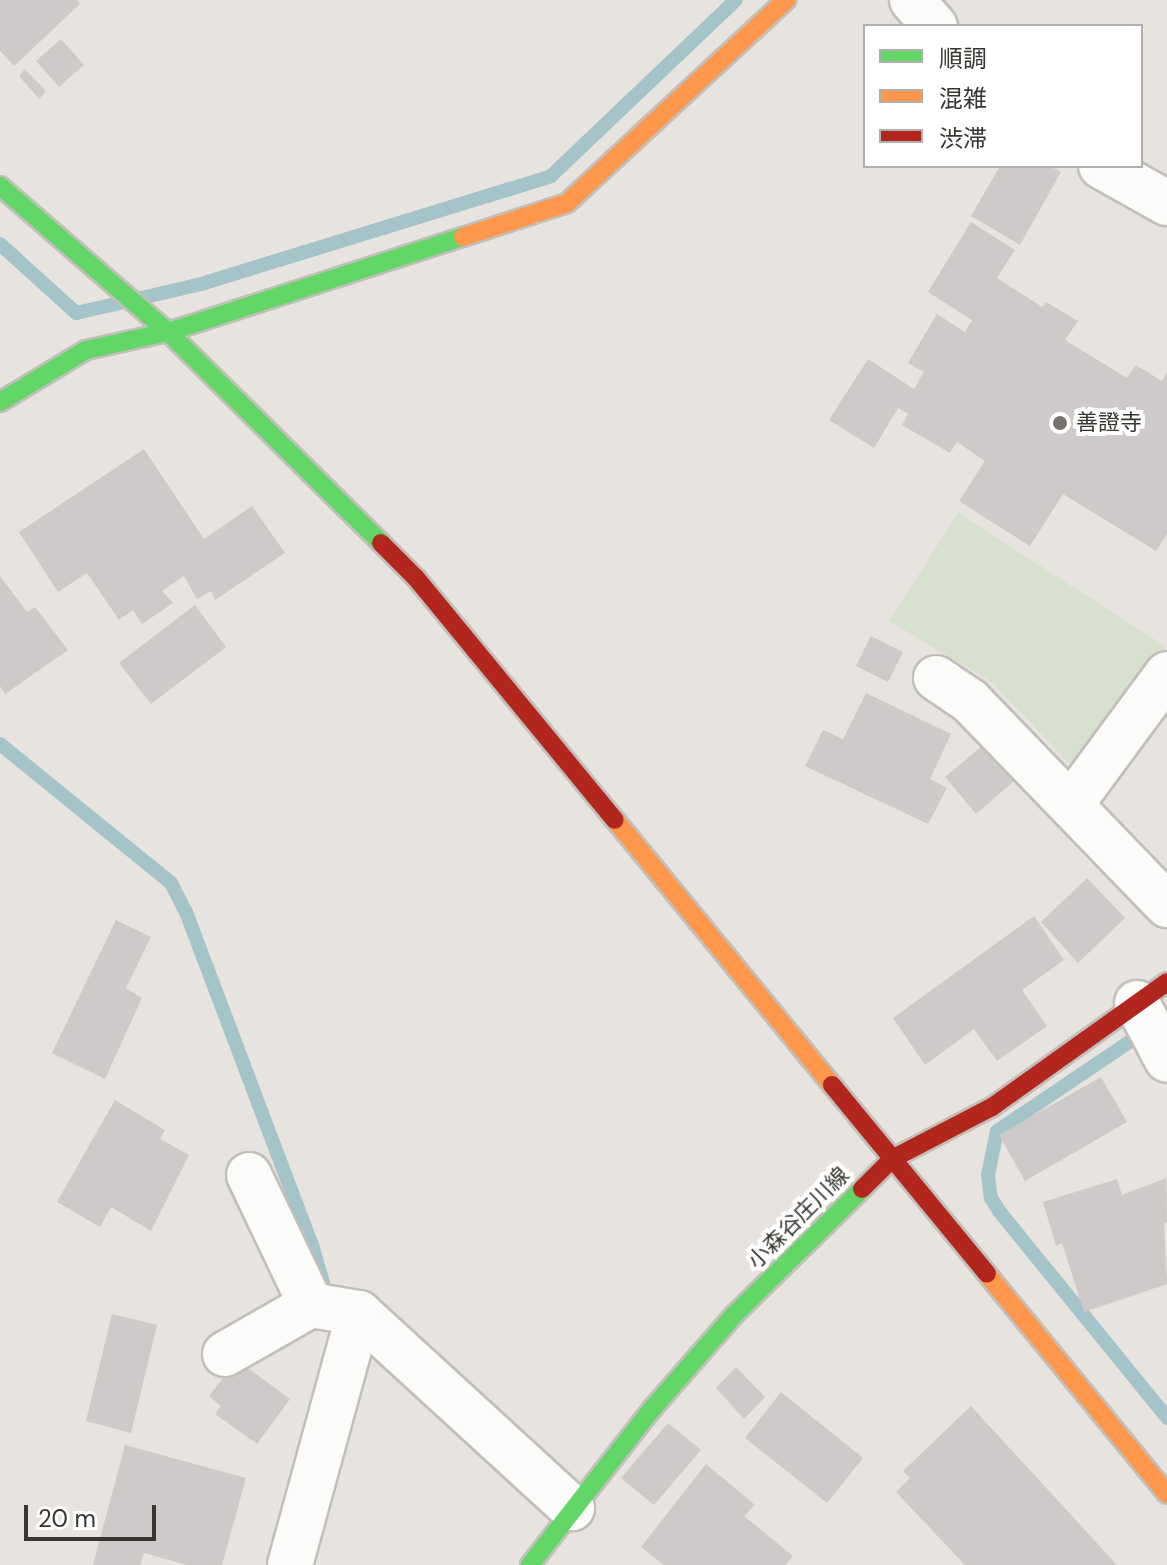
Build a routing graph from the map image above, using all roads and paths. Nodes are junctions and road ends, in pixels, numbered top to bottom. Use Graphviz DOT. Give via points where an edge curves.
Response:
graph roads {
  1 [pos="786,0"];
  2 [pos="912,0"];
  3 [pos="933,24"];
  4 [pos="1105,168"];
  5 [pos="0,186"];
  6 [pos="1167,203"];
  7 [pos="168,332"];
  8 [pos="0,402"];
  9 [pos="1167,674"];
  10 [pos="936,678"];
  11 [pos="1072,803"];
  12 [pos="1167,905"];
  13 [pos="1152,993"];
  14 [pos="1167,1060"];
  15 [pos="892,1159"];
  16 [pos="249,1175"];
  17 [pos="311,1305"];
  18 [pos="359,1313"];
  19 [pos="225,1354"];
  20 [pos="1167,1494"];
  21 [pos="572,1508"];
  22 [pos="290,1565"];
  23 [pos="530,1565"];
  1 -- 7 [label="street" via="567,203"];
  2 -- 3 [label="street"];
  4 -- 6 [label="street"];
  5 -- 7 [label="street"];
  7 -- 8 [label="street" via="86,350"];
  7 -- 15 [label="street" via="416,578"];
  9 -- 11 [label="street"];
  10 -- 11 [label="street" via="970,701"];
  11 -- 12 [label="street"];
  13 -- 14 [label="street"];
  13 -- 15 [label="street, 小森谷庄川線" via="992,1107"];
  15 -- 20 [label="street"];
  15 -- 21 [label="street, 小森谷庄川線" via="735,1314"];
  16 -- 17 [label="street"];
  17 -- 18 [label="street"];
  17 -- 19 [label="street"];
  18 -- 21 [label="street"];
  18 -- 22 [label="street"];
  21 -- 23 [label="street, 小森谷庄川線"];
}
